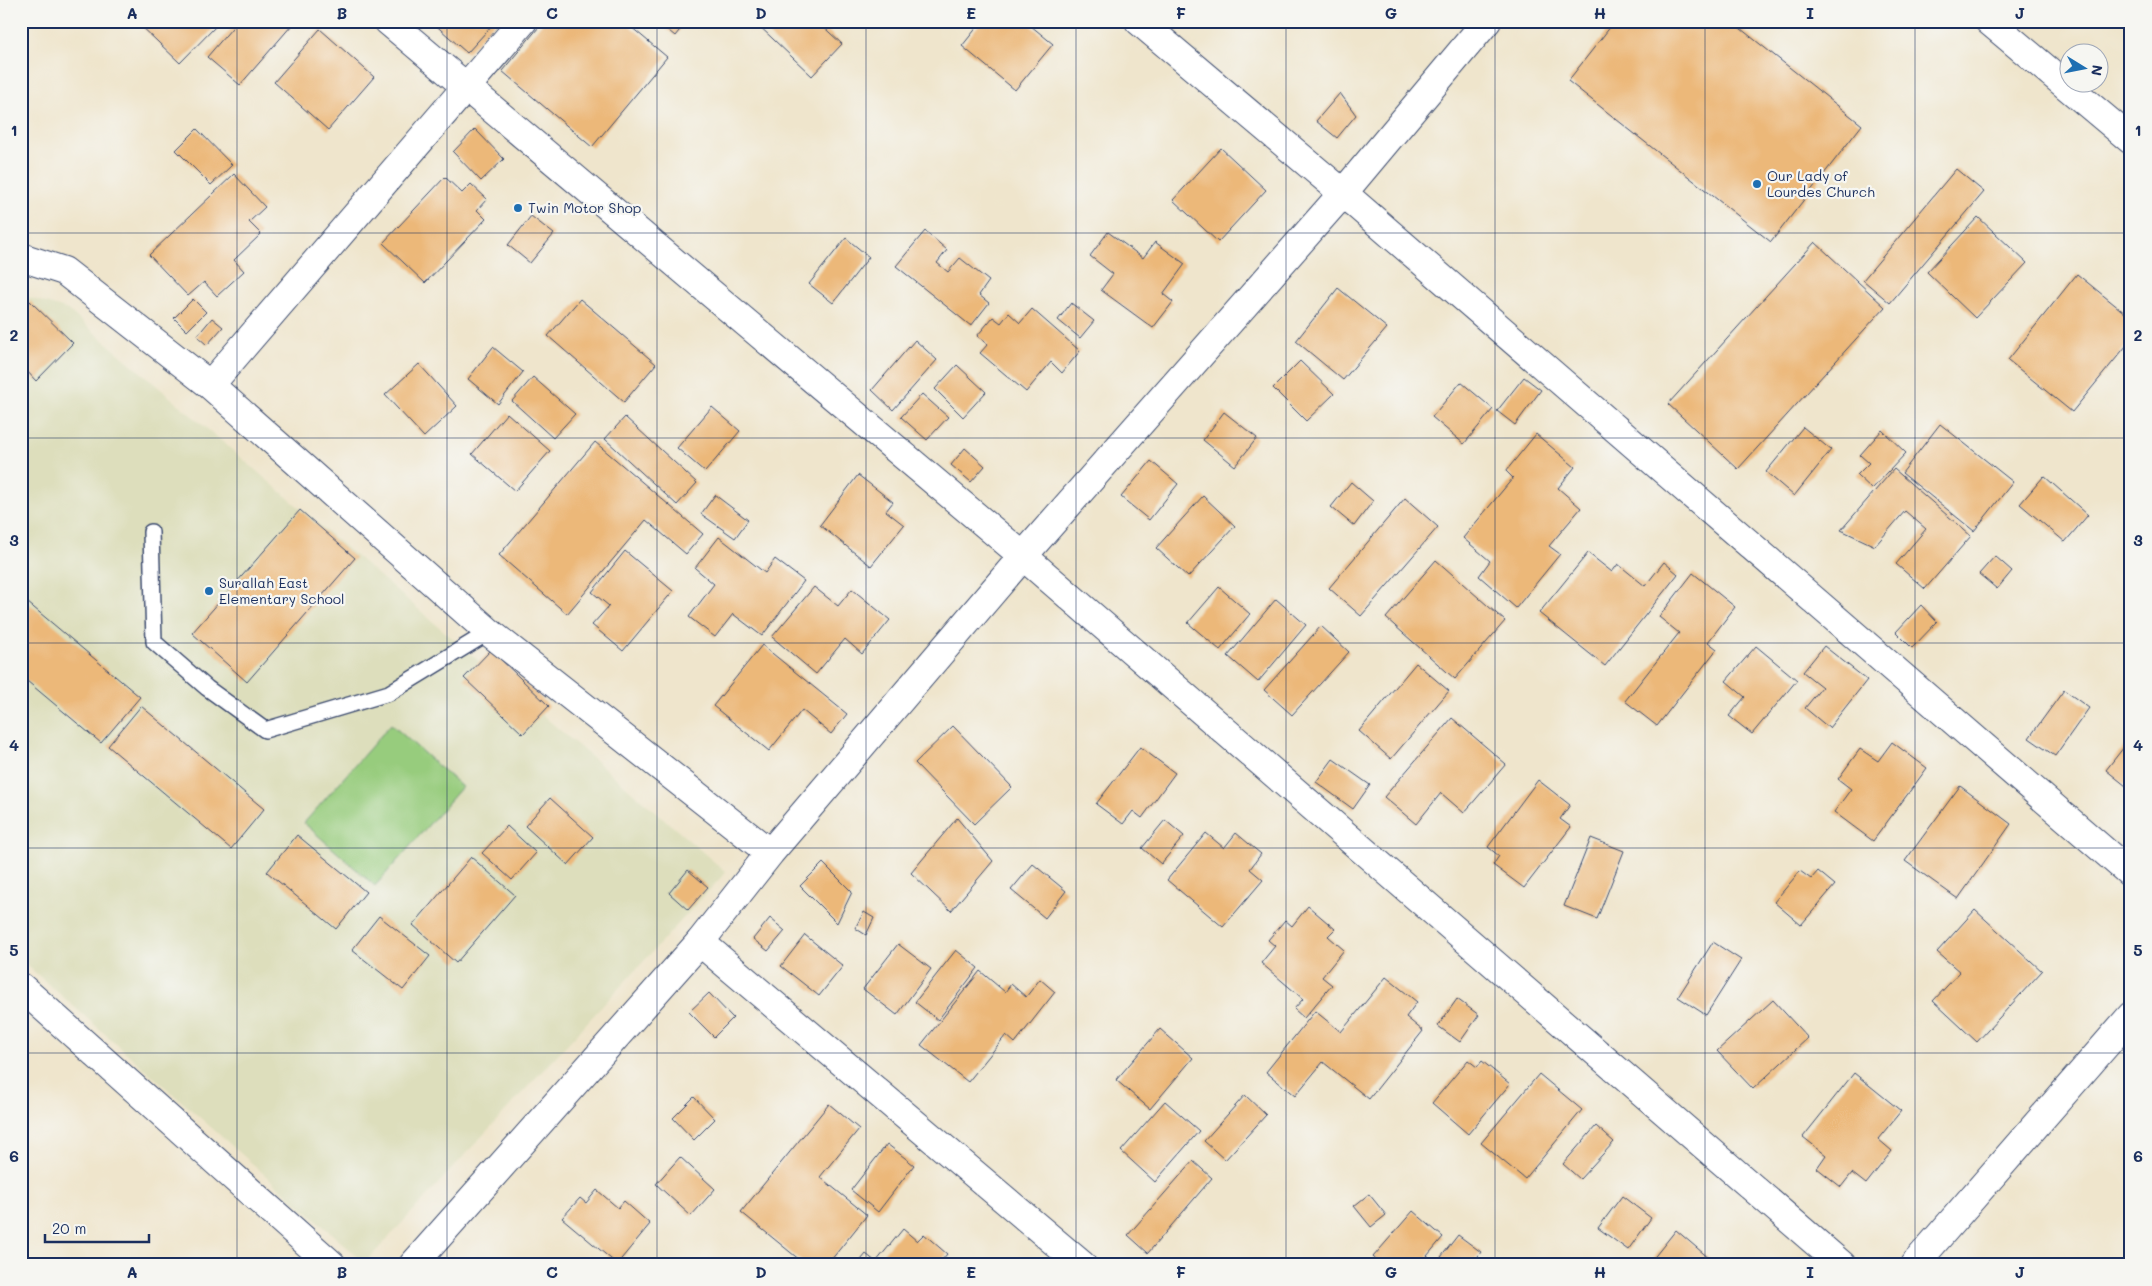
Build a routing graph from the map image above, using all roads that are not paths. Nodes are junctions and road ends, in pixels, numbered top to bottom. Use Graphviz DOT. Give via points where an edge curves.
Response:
graph roads {
  1 [pos="388,21"];
  2 [pos="523,21"];
  3 [pos="1140,21"];
  4 [pos="1487,21"];
  5 [pos="1989,21"];
  6 [pos="466,88"];
  7 [pos="2131,140"];
  8 [pos="1343,193"];
  9 [pos="21,257"];
  10 [pos="210,385"];
  11 [pos="151,532"];
  12 [pos="1023,556"];
  13 [pos="489,632"];
  14 [pos="770,853"];
  15 [pos="2131,874"];
  16 [pos="700,942"];
  17 [pos="21,987"];
  18 [pos="2131,1016"];
  19 [pos="332,1265"];
  20 [pos="413,1265"];
  21 [pos="1082,1265"];
  22 [pos="1842,1265"];
  23 [pos="1914,1265"];
  1 -- 6 [label="main road"];
  2 -- 6 [label="main road"];
  3 -- 8 [label="main road"];
  4 -- 8 [label="main road"];
  5 -- 7 [label="main road"];
  6 -- 10 [label="main road"];
  6 -- 12 [label="main road"];
  8 -- 12 [label="main road"];
  8 -- 15 [label="main road"];
  9 -- 10 [label="main road" via="64,271"];
  10 -- 13 [label="main road"];
  11 -- 13 [label="lane" via="154,642 207,688 265,730 389,693"];
  12 -- 14 [label="main road"];
  12 -- 22 [label="main road"];
  13 -- 14 [label="main road"];
  14 -- 16 [label="main road"];
  16 -- 20 [label="main road"];
  16 -- 21 [label="main road"];
  17 -- 19 [label="main road"];
  18 -- 23 [label="main road"];
}
